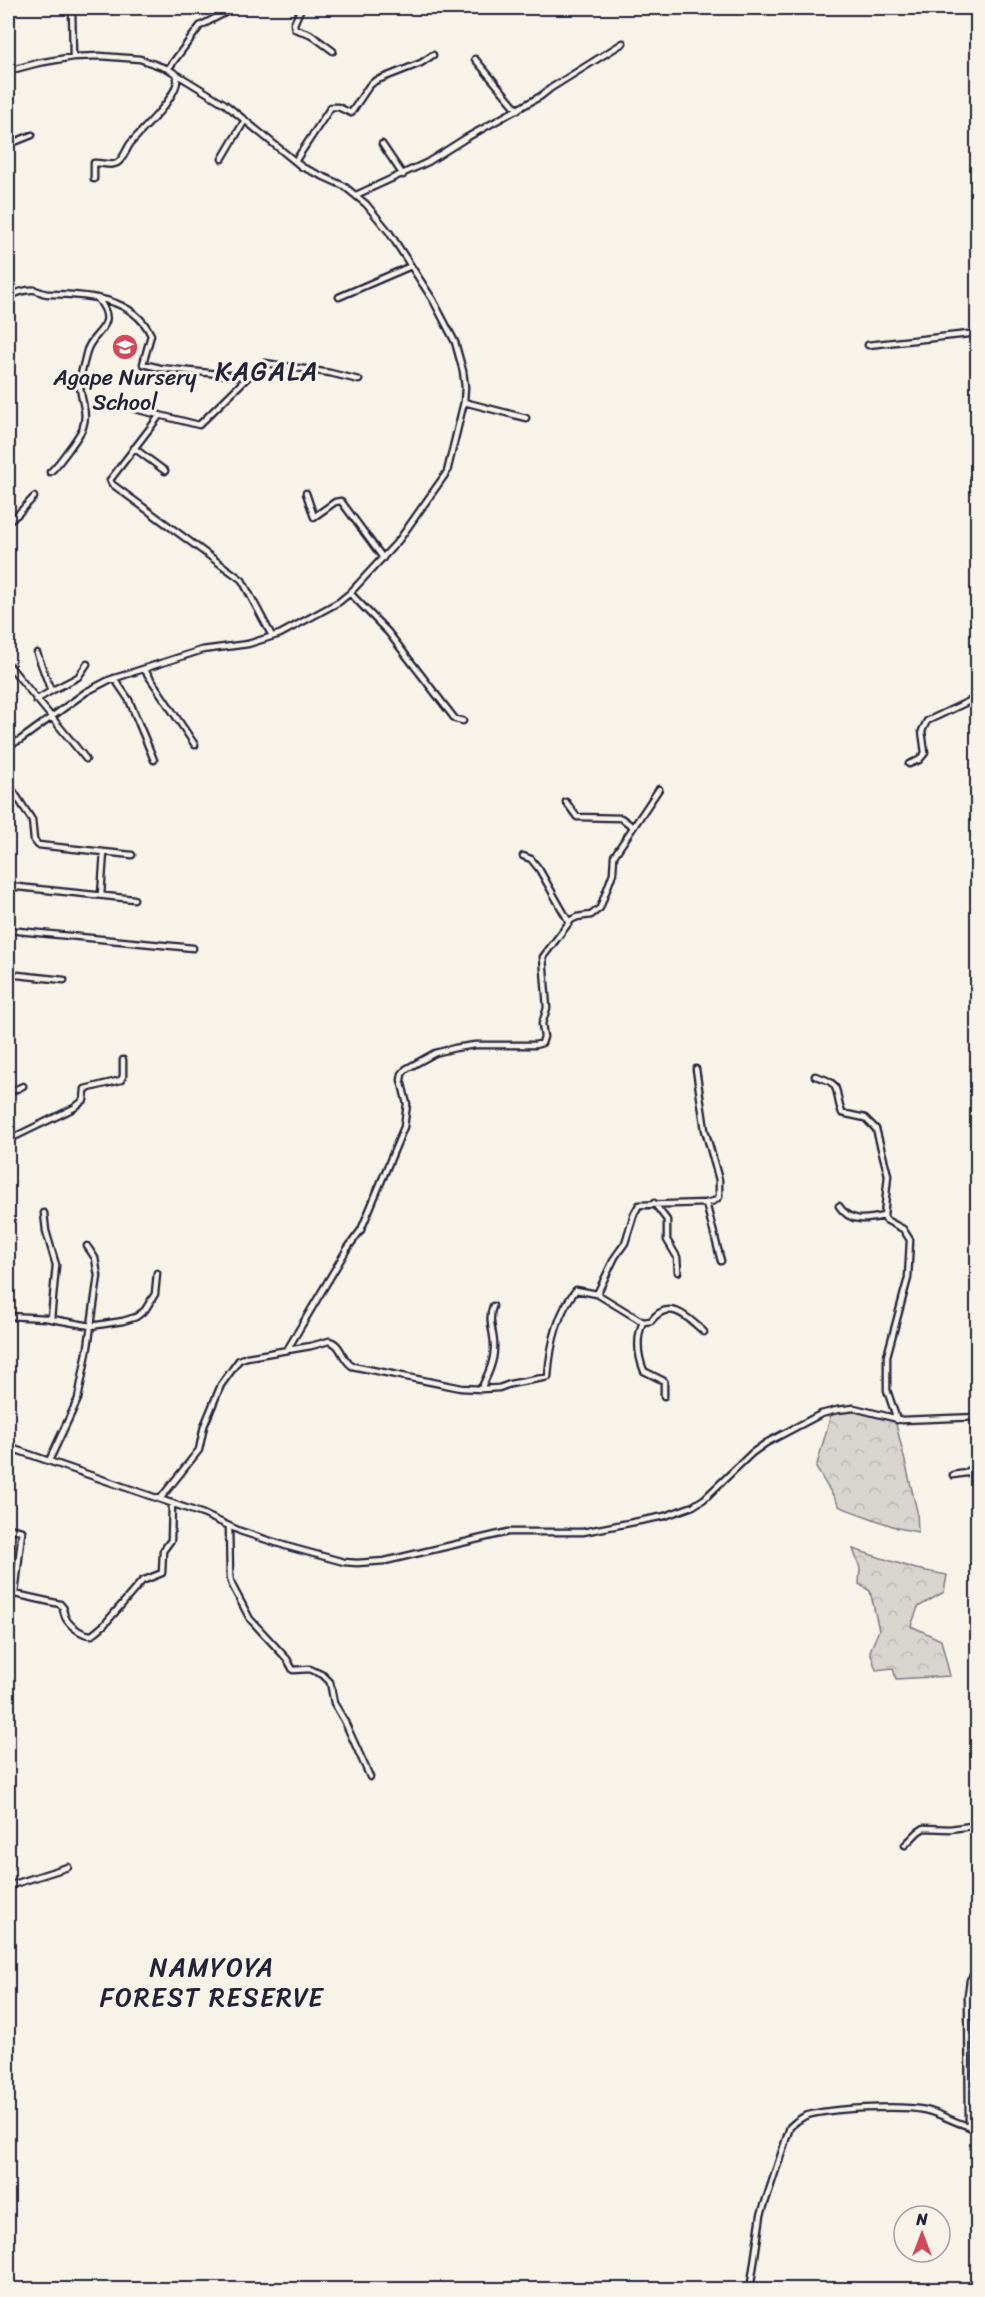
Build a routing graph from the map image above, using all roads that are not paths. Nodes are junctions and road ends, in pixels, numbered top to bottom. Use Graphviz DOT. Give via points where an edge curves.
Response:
graph roads {
  1 [pos="72,8"];
  2 [pos="234,8"];
  3 [pos="301,8"];
  4 [pos="623,43"];
  5 [pos="333,51"];
  6 [pos="433,55"];
  7 [pos="73,57"];
  8 [pos="475,59"];
  9 [pos="168,69"];
  10 [pos="8,71"];
  11 [pos="177,77"];
  12 [pos="518,110"];
  13 [pos="245,120"];
  14 [pos="32,135"];
  15 [pos="8,142"];
  16 [pos="382,144"];
  17 [pos="222,159"];
  18 [pos="296,160"];
  19 [pos="403,175"];
  20 [pos="94,179"];
  21 [pos="356,195"];
  22 [pos="411,266"];
  23 [pos="8,297"];
  24 [pos="339,297"];
  25 [pos="98,299"];
  26 [pos="978,333"];
  27 [pos="868,345"];
  28 [pos="248,377"];
  29 [pos="359,380"];
  30 [pos="464,402"];
  31 [pos="135,409"];
  32 [pos="160,415"];
  33 [pos="526,417"];
  34 [pos="134,448"];
  35 [pos="165,471"];
  36 [pos="50,472"];
  37 [pos="306,493"];
  38 [pos="34,497"];
  39 [pos="8,521"];
  40 [pos="382,558"];
  41 [pos="350,593"];
  42 [pos="272,636"];
  43 [pos="37,653"];
  44 [pos="8,664"];
  45 [pos="87,664"];
  46 [pos="144,669"];
  47 [pos="114,678"];
  48 [pos="51,691"];
  49 [pos="978,697"];
  50 [pos="36,700"];
  51 [pos="50,717"];
  52 [pos="463,721"];
  53 [pos="195,745"];
  54 [pos="8,746"];
  55 [pos="86,759"];
  56 [pos="154,760"];
  57 [pos="909,764"];
  58 [pos="8,783"];
  59 [pos="659,789"];
  60 [pos="566,802"];
  61 [pos="632,826"];
  62 [pos="104,852"];
  63 [pos="132,855"];
  64 [pos="523,856"];
  65 [pos="8,886"];
  66 [pos="101,895"];
  67 [pos="135,899"];
  68 [pos="569,922"];
  69 [pos="8,930"];
  70 [pos="194,948"];
  71 [pos="8,974"];
  72 [pos="64,980"];
  73 [pos="123,1060"];
  74 [pos="696,1069"];
  75 [pos="815,1076"];
  76 [pos="23,1086"];
  77 [pos="8,1093"];
  78 [pos="8,1140"];
  79 [pos="654,1203"];
  80 [pos="705,1203"];
  81 [pos="839,1206"];
  82 [pos="44,1213"];
  83 [pos="884,1216"];
  84 [pos="87,1246"];
  85 [pos="721,1261"];
  86 [pos="678,1272"];
  87 [pos="157,1273"];
  88 [pos="597,1294"];
  89 [pos="493,1306"];
  90 [pos="8,1316"];
  91 [pos="51,1319"];
  92 [pos="643,1322"];
  93 [pos="91,1326"];
  94 [pos="704,1332"];
  95 [pos="287,1350"];
  96 [pos="481,1389"];
  97 [pos="664,1396"];
  98 [pos="976,1417"];
  99 [pos="897,1419"];
  100 [pos="978,1446"];
  101 [pos="8,1447"];
  102 [pos="50,1461"];
  103 [pos="978,1463"];
  104 [pos="953,1475"];
  105 [pos="160,1498"];
  106 [pos="172,1503"];
  107 [pos="230,1526"];
  108 [pos="8,1528"];
  109 [pos="8,1570"];
  110 [pos="17,1571"];
  111 [pos="370,1778"];
  112 [pos="978,1824"];
  113 [pos="905,1845"];
  114 [pos="68,1867"];
  115 [pos="8,1886"];
  116 [pos="978,1968"];
  117 [pos="969,2127"];
  118 [pos="978,2128"];
  119 [pos="750,2289"];
  1 -- 7 [label="street"];
  2 -- 9 [label="street" via="200,26"];
  3 -- 5 [label="street" via="295,29 310,34"];
  4 -- 12 [label="street"];
  6 -- 18 [label="street" via="375,81 351,113 331,107"];
  7 -- 9 [label="street" via="131,58"];
  7 -- 10 [label="street"];
  8 -- 12 [label="street"];
  9 -- 11 [label="street"];
  11 -- 13 [label="street"];
  11 -- 20 [label="street" via="176,88 118,162 94,163"];
  12 -- 19 [label="street"];
  13 -- 17 [label="street"];
  13 -- 18 [label="street"];
  14 -- 15 [label="street"];
  16 -- 19 [label="street"];
  18 -- 21 [label="street"];
  19 -- 21 [label="street"];
  21 -- 22 [label="street" via="389,232"];
  22 -- 24 [label="street"];
  22 -- 30 [label="street" via="455,342 463,371"];
  23 -- 25 [label="street" via="27,290"];
  25 -- 28 [label="street" via="128,308 147,327 151,335 143,364"];
  25 -- 36 [label="street" via="106,311 105,325 89,343 80,376 86,412 84,425"];
  26 -- 27 [label="street"];
  28 -- 29 [label="street" via="266,363"];
  28 -- 32 [label="street" via="199,425"];
  30 -- 33 [label="street"];
  30 -- 40 [label="street" via="447,472 421,512"];
  31 -- 32 [label="street"];
  32 -- 34 [label="street"];
  34 -- 35 [label="street"];
  34 -- 42 [label="street" via="112,475 112,484 242,580"];
  37 -- 40 [label="street" via="314,517 341,501"];
  38 -- 39 [label="street"];
  40 -- 41 [label="street"];
  41 -- 42 [label="street" via="288,631"];
  41 -- 52 [label="street" via="388,632 455,719"];
  42 -- 46 [label="street" via="248,644 202,650"];
  43 -- 48 [label="street"];
  44 -- 50 [label="street"];
  45 -- 48 [label="street" via="78,676"];
  46 -- 47 [label="street"];
  46 -- 53 [label="street"];
  47 -- 51 [label="street"];
  47 -- 56 [label="street" via="129,700"];
  48 -- 50 [label="street"];
  49 -- 57 [label="street" via="927,721 922,731 925,753"];
  50 -- 51 [label="street"];
  51 -- 54 [label="street"];
  51 -- 55 [label="street"];
  58 -- 62 [label="street" via="32,820 38,845"];
  59 -- 61 [label="street"];
  60 -- 61 [label="street" via="577,817 621,818"];
  61 -- 68 [label="street" via="614,856 613,873 600,908"];
  62 -- 63 [label="street"];
  62 -- 66 [label="street"];
  64 -- 68 [label="street" via="539,869"];
  65 -- 66 [label="street"];
  66 -- 67 [label="street"];
  68 -- 95 [label="street" via="543,957 547,1008 542,1043 444,1050 402,1074 407,1104 404,1127 362,1230"];
  69 -- 70 [label="street"];
  71 -- 72 [label="street"];
  73 -- 78 [label="street" via="121,1080 85,1089 84,1100 74,1108"];
  74 -- 80 [label="street" via="705,1130 720,1188 719,1197"];
  75 -- 83 [label="street" via="835,1085 842,1113 864,1118 876,1129 888,1175"];
  76 -- 77 [label="street"];
  79 -- 80 [label="street"];
  79 -- 86 [label="street" via="667,1220 667,1240 677,1257"];
  79 -- 88 [label="street" via="637,1208 625,1243"];
  80 -- 85 [label="street"];
  81 -- 83 [label="street" via="856,1219"];
  82 -- 91 [label="street" via="56,1265"];
  83 -- 99 [label="street" via="903,1229 910,1240 908,1278 887,1356 889,1398"];
  84 -- 93 [label="street" via="98,1268"];
  87 -- 93 [label="street" via="155,1294 145,1310 123,1321"];
  88 -- 92 [label="street"];
  88 -- 96 [label="street" via="576,1290 565,1304 551,1347 548,1377"];
  89 -- 96 [label="street" via="490,1320 494,1348"];
  90 -- 91 [label="street"];
  91 -- 93 [label="street"];
  92 -- 94 [label="street" via="651,1321 660,1312 676,1311"];
  92 -- 97 [label="street" via="640,1360 646,1373 664,1381"];
  93 -- 102 [label="street" via="78,1399"];
  95 -- 96 [label="street" via="329,1341 338,1346 352,1366"];
  95 -- 105 [label="street" via="239,1360 221,1385 199,1450"];
  98 -- 99 [label="street"];
  98 -- 100 [label="street"];
  99 -- 107 [label="street" via="855,1408 821,1414 752,1453 693,1506 639,1522 583,1532 508,1532 385,1561 357,1563 321,1557"];
  101 -- 102 [label="street"];
  102 -- 105 [label="street"];
  103 -- 104 [label="street" via="966,1473"];
  105 -- 106 [label="street"];
  106 -- 107 [label="street"];
  106 -- 110 [label="street" via="171,1540 163,1551 162,1573 141,1581 92,1635 79,1632 65,1617 60,1604 15,1594"];
  107 -- 111 [label="street" via="230,1577 244,1611 293,1670 310,1669 330,1682 334,1703"];
  108 -- 110 [label="street" via="22,1532"];
  109 -- 110 [label="street"];
  112 -- 113 [label="street" via="924,1828"];
  114 -- 115 [label="street"];
  116 -- 117 [label="street" via="970,1980 968,1995"];
  117 -- 118 [label="street"];
  117 -- 119 [label="street" via="917,2109 834,2111 796,2121 790,2127 761,2215"];
}
